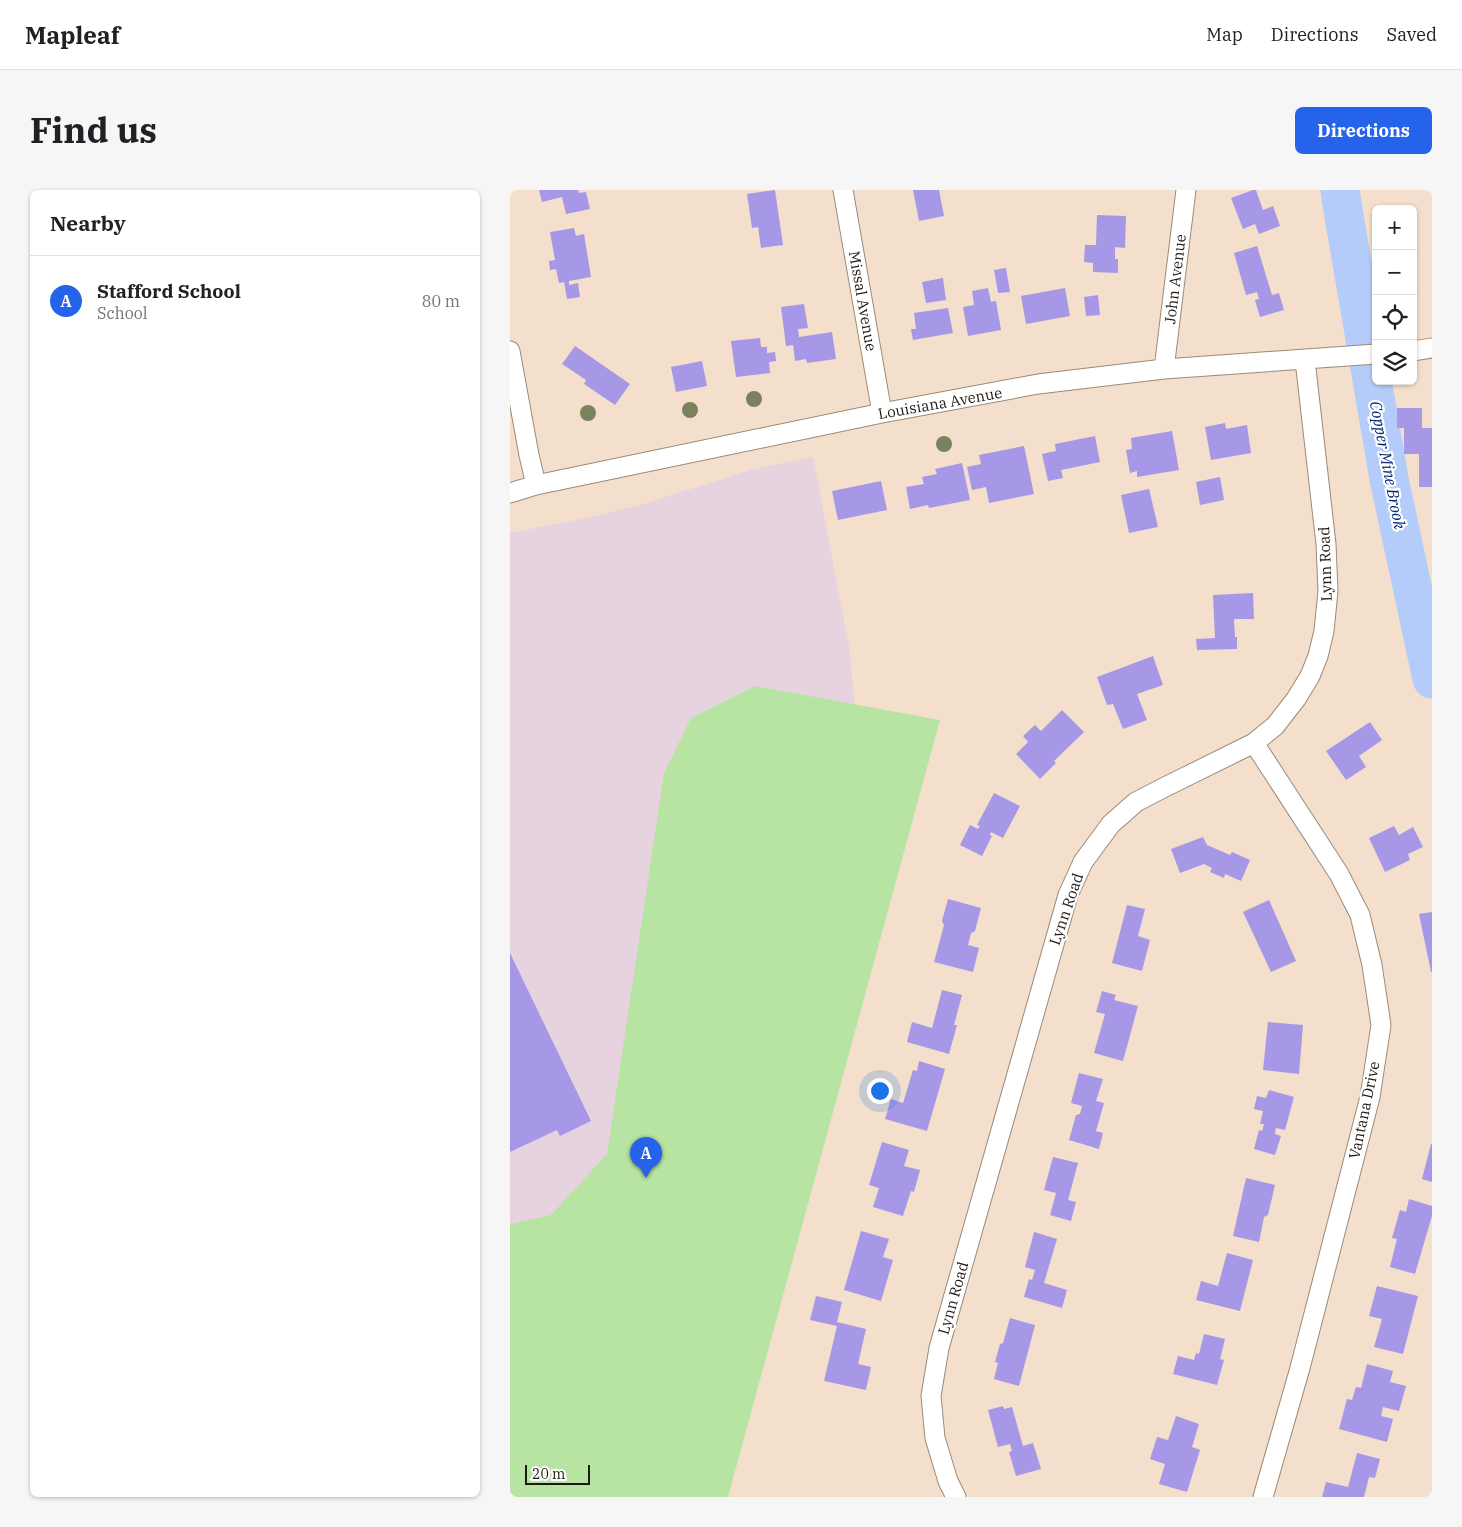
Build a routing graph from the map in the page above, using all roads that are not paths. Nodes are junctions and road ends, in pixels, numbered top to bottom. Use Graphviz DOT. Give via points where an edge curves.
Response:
graph roads {
  1 [pos="843,190"];
  2 [pos="1186,190"];
  3 [pos="1432,348"];
  4 [pos="1417,350"];
  5 [pos="510,351"];
  6 [pos="1372,354"];
  7 [pos="1305,360"];
  8 [pos="1164,368"];
  9 [pos="882,413"];
  10 [pos="536,485"];
  11 [pos="510,493"];
  12 [pos="1254,743"];
  13 [pos="956,1497"];
  14 [pos="1263,1497"];
  1 -- 9 [label="street, Missal Avenue"];
  2 -- 8 [label="street, John Avenue"];
  3 -- 4 [label="street"];
  5 -- 10 [label="street"];
  6 -- 7 [label="street, Louisiana Avenue"];
  7 -- 8 [label="street, Louisiana Avenue"];
  7 -- 12 [label="street, Lynn Road" via="1326,544 1328,591 1324,631 1310,676 1296,699 1275,726"];
  8 -- 9 [label="street, Louisiana Avenue" via="1038,384"];
  9 -- 10 [label="street, Louisiana Avenue"];
  10 -- 11 [label="street, Louisiana Avenue"];
  12 -- 13 [label="street, Lynn Road" via="1136,802 1111,824 1083,862 1068,895 939,1348 931,1396 935,1438"];
  12 -- 14 [label="street, Vantana Drive" via="1339,874 1360,914 1381,1026 1370,1096"];
}
